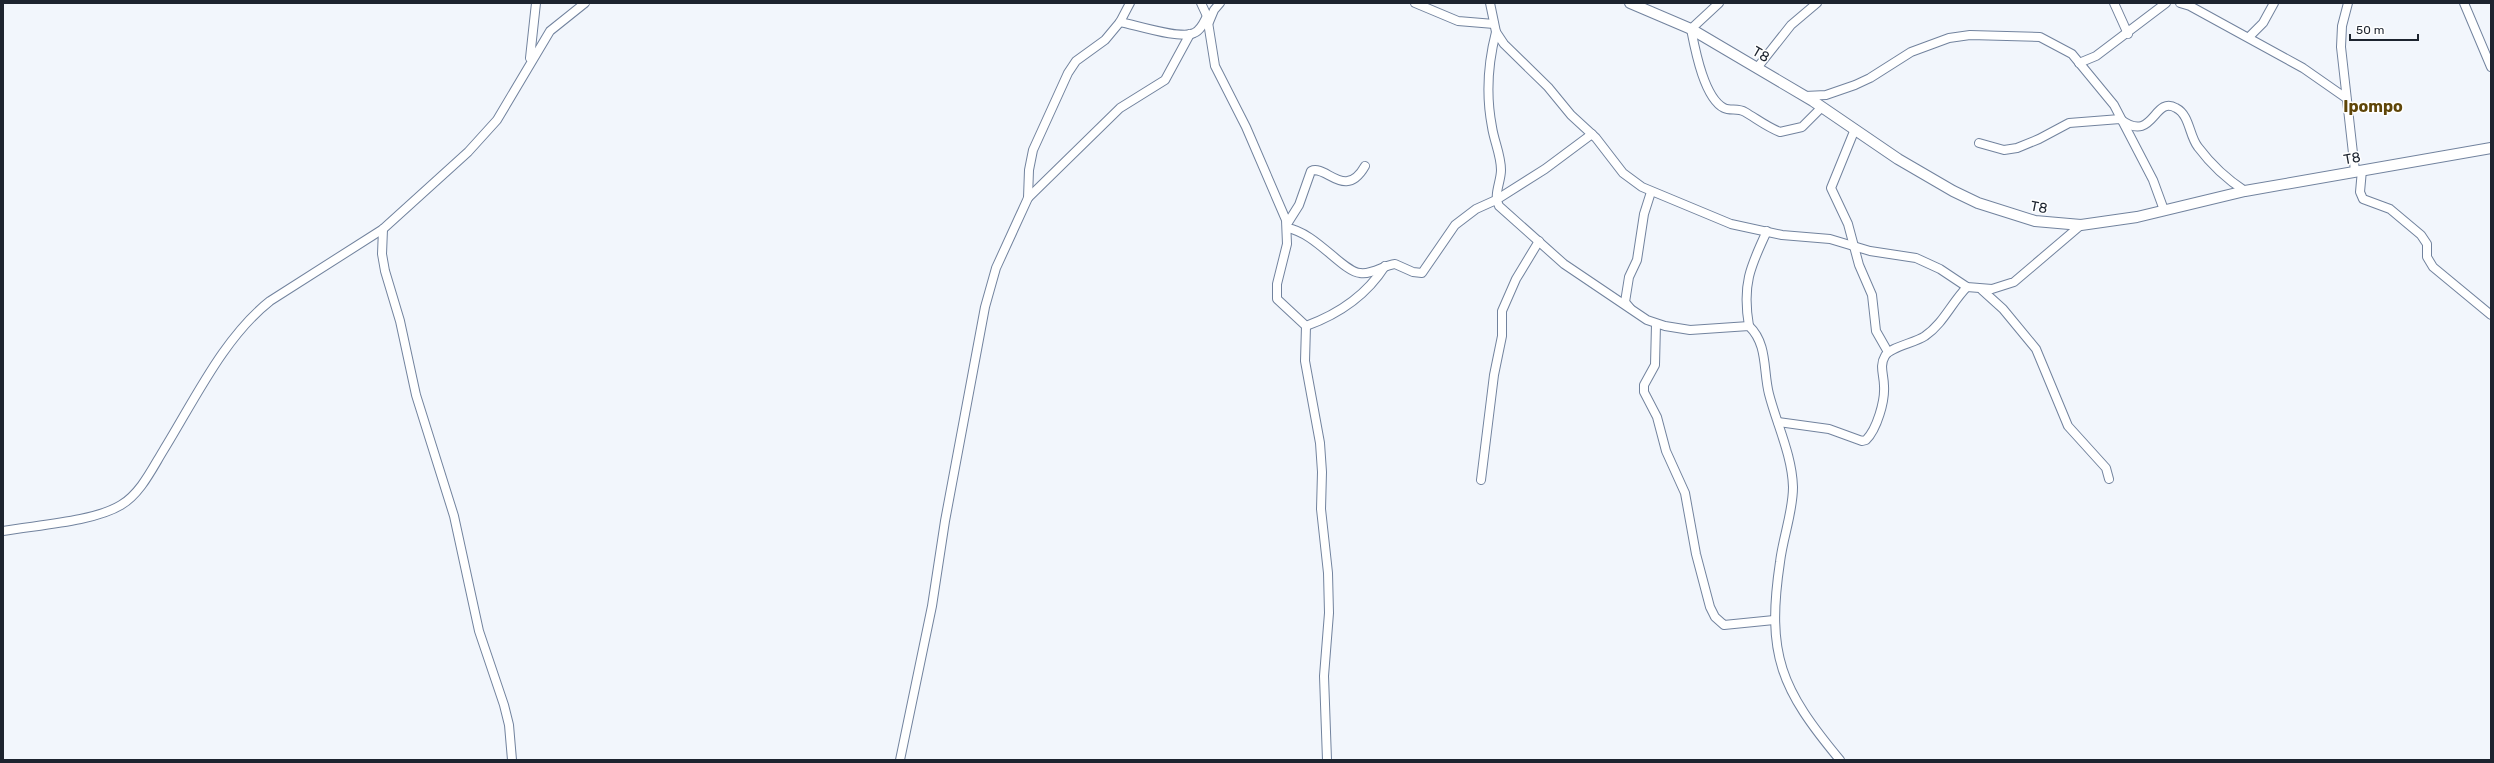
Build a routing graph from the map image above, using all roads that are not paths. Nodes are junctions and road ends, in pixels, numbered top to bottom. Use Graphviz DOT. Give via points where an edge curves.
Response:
graph roads {
  1 [pos="536,3"];
  2 [pos="585,3"];
  3 [pos="1130,3"];
  4 [pos="1201,3"];
  5 [pos="1220,3"];
  6 [pos="1415,3"];
  7 [pos="1490,3"];
  8 [pos="1630,3"];
  9 [pos="1718,3"];
  10 [pos="1817,3"];
  11 [pos="2114,3"];
  12 [pos="2166,3"];
  13 [pos="2180,3"];
  14 [pos="2274,3"];
  15 [pos="2348,3"];
  16 [pos="2464,3"];
  17 [pos="1208,19"];
  18 [pos="1120,22"];
  19 [pos="1495,28"];
  20 [pos="1691,29"];
  21 [pos="1194,33"];
  22 [pos="2128,34"];
  23 [pos="2249,38"];
  24 [pos="1211,44"];
  25 [pos="2079,63"];
  26 [pos="529,65"];
  27 [pos="2491,67"];
  28 [pos="1757,68"];
  29 [pos="1805,96"];
  30 [pos="2346,98"];
  31 [pos="1822,107"];
  32 [pos="2120,119"];
  33 [pos="1855,130"];
  34 [pos="1592,134"];
  35 [pos="1979,143"];
  36 [pos="2491,148"];
  37 [pos="1365,166"];
  38 [pos="2359,171"];
  39 [pos="2245,191"];
  40 [pos="1651,192"];
  41 [pos="1028,198"];
  42 [pos="1496,200"];
  43 [pos="2164,210"];
  44 [pos="2081,225"];
  45 [pos="1287,226"];
  46 [pos="383,229"];
  47 [pos="1767,232"];
  48 [pos="1539,242"];
  49 [pos="1855,245"];
  50 [pos="1386,265"];
  51 [pos="1967,287"];
  52 [pos="1982,290"];
  53 [pos="1630,308"];
  54 [pos="2491,314"];
  55 [pos="1656,324"];
  56 [pos="1306,326"];
  57 [pos="1749,326"];
  58 [pos="1888,352"];
  59 [pos="1778,422"];
  60 [pos="2109,479"];
  61 [pos="1481,480"];
  62 [pos="3,530"];
  63 [pos="1774,620"];
  64 [pos="1326,743"];
  65 [pos="512,760"];
  66 [pos="900,760"];
  67 [pos="1320,760"];
  68 [pos="1327,760"];
  69 [pos="1840,760"];
  1 -- 26 [label="street"];
  2 -- 26 [label="street" via="550,31"];
  3 -- 18 [label="street"];
  4 -- 17 [label="street"];
  5 -- 17 [label="street"];
  6 -- 19 [label="street" via="1458,21"];
  7 -- 19 [label="street"];
  8 -- 20 [label="street, T8"];
  9 -- 20 [label="street"];
  10 -- 28 [label="street" via="1791,25"];
  11 -- 22 [label="street"];
  12 -- 22 [label="street"];
  13 -- 23 [label="street"];
  14 -- 23 [label="street" via="2263,23"];
  15 -- 30 [label="street" via="2341,37"];
  16 -- 27 [label="street"];
  17 -- 21 [label="street"];
  17 -- 24 [label="street"];
  18 -- 21 [label="street" via="1174,33"];
  18 -- 41 [label="street" via="1099,46 1076,61 1068,73 1033,150"];
  19 -- 34 [label="street" via="1511,52"];
  19 -- 42 [label="street" via="1489,90 1492,126 1501,169"];
  20 -- 28 [label="street, T8"];
  20 -- 31 [label="street" via="1697,59 1709,89 1723,108 1740,110 1771,129 1784,132 1802,127"];
  21 -- 24 [label="street"];
  21 -- 41 [label="street" via="1165,80 1120,108"];
  22 -- 25 [label="street" via="2096,56"];
  23 -- 30 [label="street" via="2303,68"];
  24 -- 45 [label="street" via="1215,66 1246,127"];
  25 -- 29 [label="street" via="2063,48 2040,37 1960,35 1911,52 1855,85 1826,95"];
  25 -- 32 [label="street" via="2114,105"];
  26 -- 46 [label="street" via="507,105 488,131"];
  28 -- 29 [label="street, T8"];
  29 -- 31 [label="street, T8"];
  30 -- 38 [label="street"];
  31 -- 33 [label="street, T8"];
  32 -- 35 [label="street" via="2069,123 2039,140 2017,148 2004,150"];
  32 -- 39 [label="street" via="2130,126 2141,127 2147,125 2162,108 2176,108 2185,116 2198,148"];
  32 -- 43 [label="street" via="2153,180"];
  33 -- 44 [label="street, T8" via="1917,170 1978,203 2035,221"];
  33 -- 49 [label="street" via="1831,188"];
  34 -- 40 [label="street" via="1623,173"];
  34 -- 42 [label="street"];
  36 -- 38 [label="street, T8"];
  37 -- 45 [label="street" via="1356,178 1349,180 1333,179 1318,170 1311,171 1299,204"];
  38 -- 39 [label="street, T8"];
  38 -- 54 [label="street" via="2362,199 2390,209 2408,224 2427,244 2427,257 2433,267"];
  39 -- 43 [label="street, T8"];
  40 -- 47 [label="street" via="1716,220"];
  40 -- 53 [label="street" via="1644,214 1637,260 1626,292 1625,302"];
  41 -- 66 [label="street" via="999,262 986,307 945,521 932,606"];
  42 -- 48 [label="street" via="1509,216"];
  42 -- 50 [label="street" via="1476,209 1450,229 1422,273 1412,272 1396,264"];
  43 -- 44 [label="street, T8"];
  44 -- 52 [label="street" via="2014,282"];
  45 -- 50 [label="street" via="1306,235 1357,273"];
  45 -- 56 [label="street" via="1286,254 1275,293 1280,304 1300,318"];
  46 -- 62 [label="street" via="254,313 226,351 148,477 122,505 88,516"];
  46 -- 65 [label="street" via="382,254 385,271 400,321 416,395 454,516 479,631 504,705 509,725"];
  47 -- 49 [label="street"];
  47 -- 57 [label="street" via="1754,256 1749,273 1746,309"];
  48 -- 53 [label="street" via="1572,270"];
  48 -- 61 [label="street" via="1516,279 1502,311 1502,336 1494,375"];
  49 -- 51 [label="street" via="1928,262"];
  49 -- 58 [label="street" via="1859,265 1872,295 1876,331"];
  50 -- 56 [label="street" via="1370,287 1346,307"];
  51 -- 52 [label="street"];
  51 -- 58 [label="street" via="1935,328 1913,343"];
  52 -- 60 [label="street" via="2003,309 2036,349 2068,426 2106,468"];
  53 -- 55 [label="street"];
  55 -- 57 [label="street" via="1690,330"];
  55 -- 63 [label="street" via="1654,365 1644,385 1644,392 1657,417 1666,451 1685,493 1696,554 1710,607 1715,618 1724,625"];
  56 -- 64 [label="street" via="1305,361 1320,443 1321,509 1328,573 1329,613 1324,676"];
  57 -- 59 [label="street" via="1757,335 1762,347 1768,393"];
  58 -- 59 [label="street" via="1882,372 1884,397 1874,427 1866,440 1829,429"];
  59 -- 63 [label="street" via="1787,452 1793,487 1780,562"];
  63 -- 69 [label="street" via="1780,661 1792,695"];
  64 -- 67 [label="street"];
  64 -- 68 [label="street"];
}
